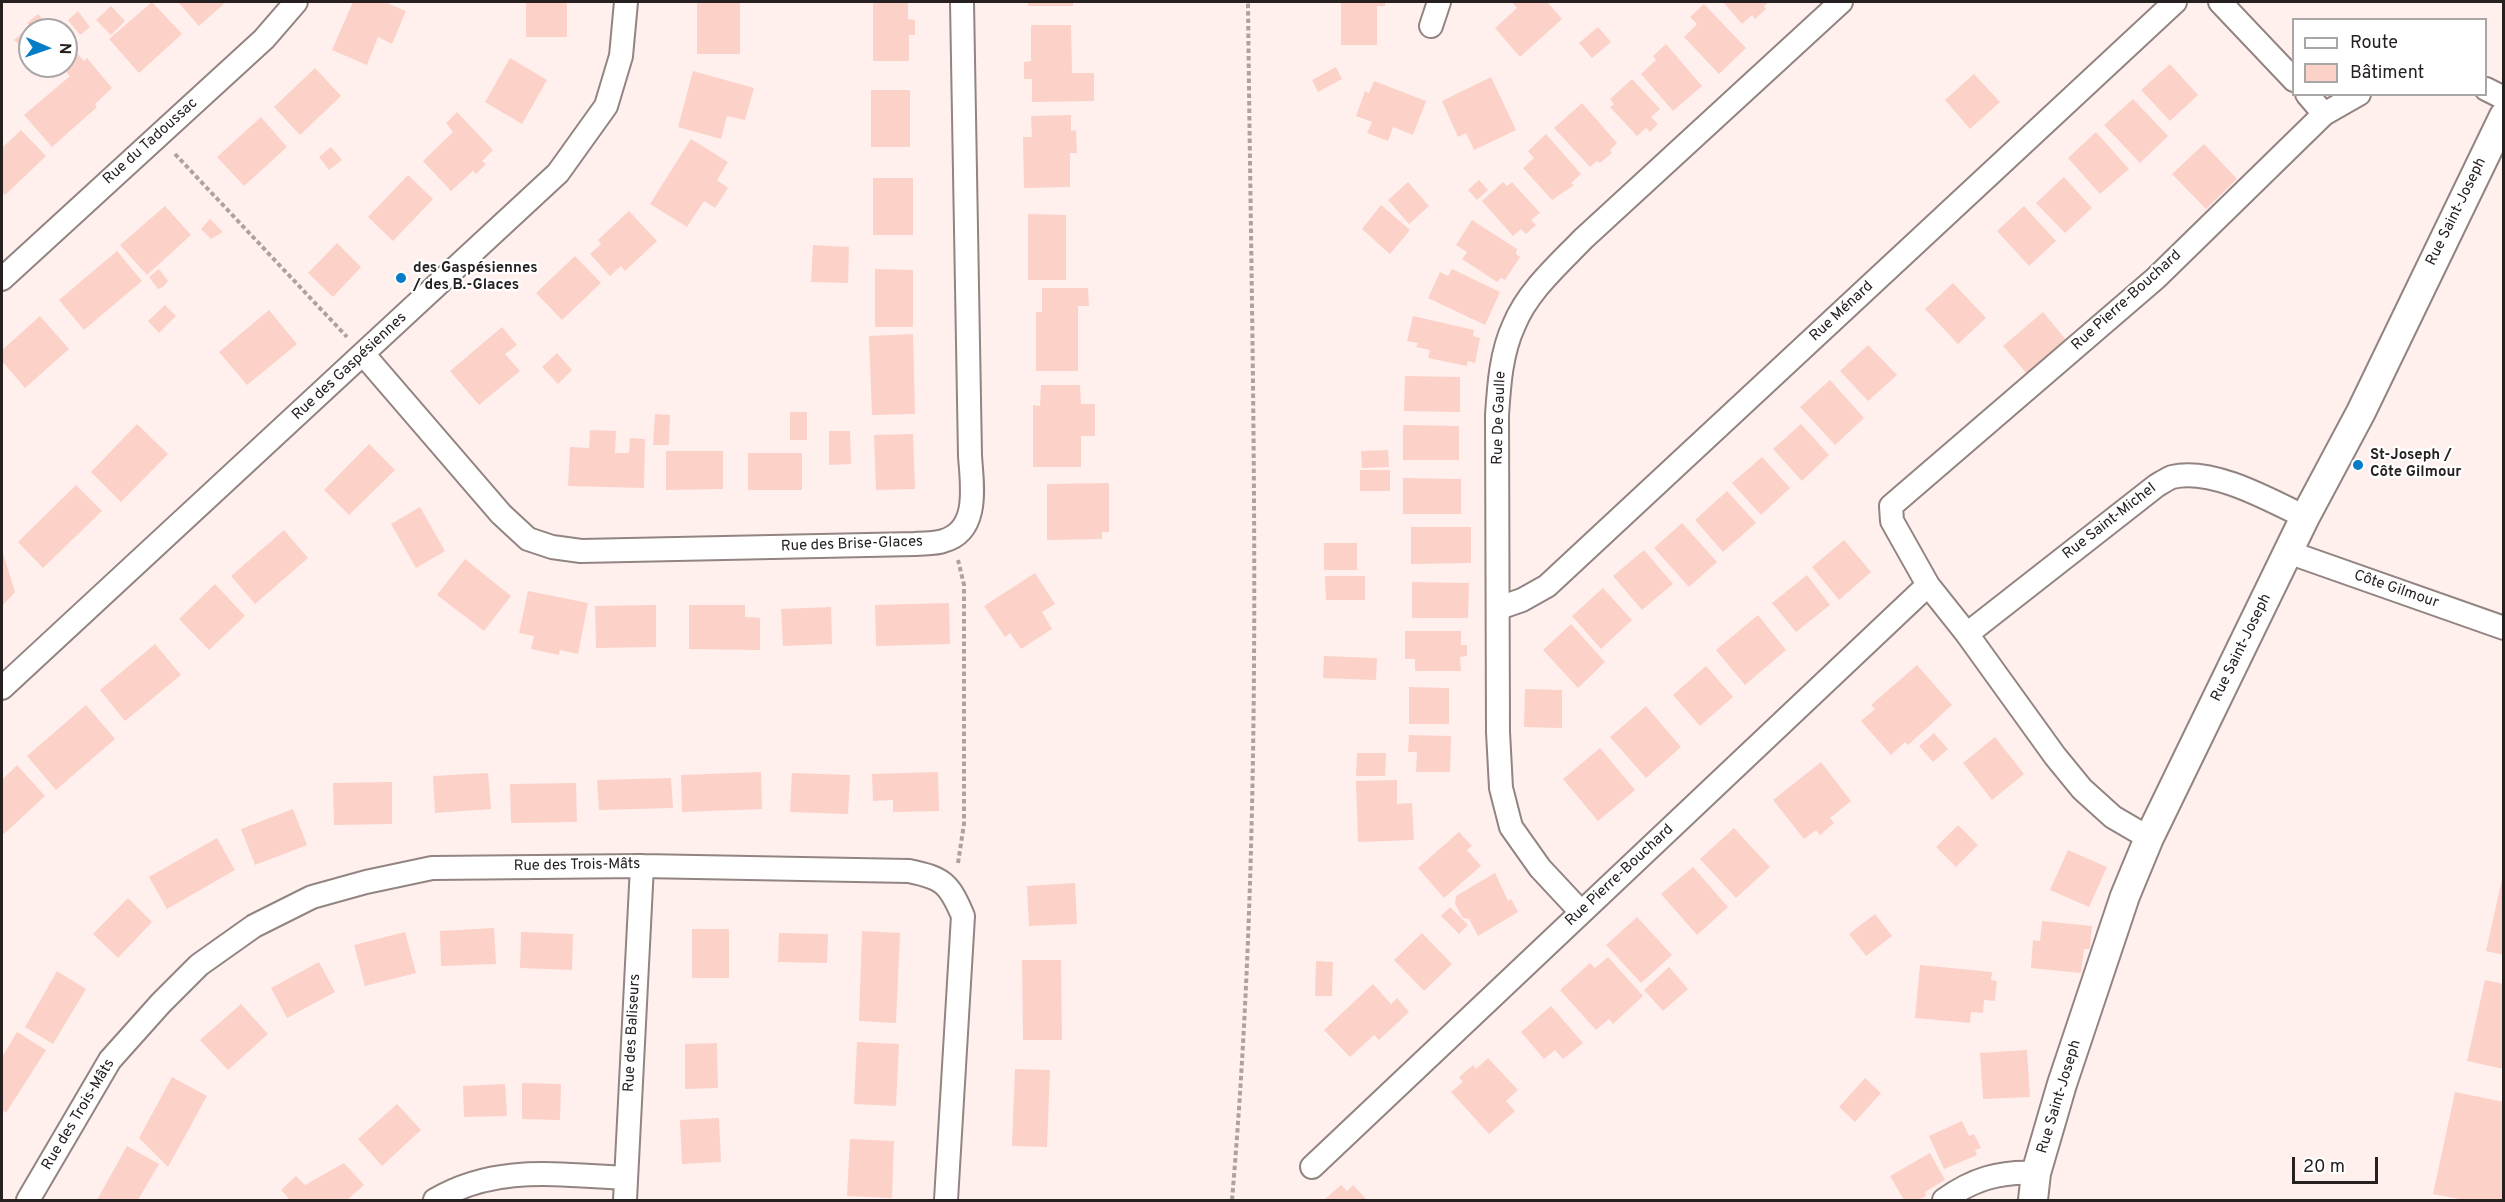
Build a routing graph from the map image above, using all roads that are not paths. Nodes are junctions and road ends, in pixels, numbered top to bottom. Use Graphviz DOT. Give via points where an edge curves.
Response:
graph roads {
  1 [pos="296,2"];
  2 [pos="626,2"];
  3 [pos="962,2"];
  4 [pos="1439,2"];
  5 [pos="1840,2"];
  6 [pos="2175,2"];
  7 [pos="2220,2"];
  8 [pos="1431,26"];
  9 [pos="2292,79"];
  10 [pos="2487,90"];
  11 [pos="2309,96"];
  12 [pos="2356,96"];
  13 [pos="2504,98"];
  14 [pos="2324,114"];
  15 [pos="2504,116"];
  16 [pos="2,279"];
  17 [pos="364,355"];
  18 [pos="2305,517"];
  19 [pos="2288,552"];
  20 [pos="1928,585"];
  21 [pos="1499,608"];
  22 [pos="2504,628"];
  23 [pos="1967,634"];
  24 [pos="2,688"];
  25 [pos="2149,838"];
  26 [pos="642,866"];
  27 [pos="1581,912"];
  28 [pos="1312,1167"];
  29 [pos="2036,1173"];
  30 [pos="626,1178"];
  31 [pos="28,1200"];
  32 [pos="435,1200"];
  33 [pos="625,1200"];
  34 [pos="946,1200"];
  35 [pos="1944,1200"];
  36 [pos="2033,1200"];
  1 -- 16 [label="street, Rue du Tadoussac" via="264,39"];
  2 -- 17 [label="street, Rue des Gaspésiennes" via="621,56 606,106 585,138 558,173"];
  3 -- 17 [label="street, Rue des Brise-Glaces" via="973,504 964,528 945,541 581,551 552,547 528,538 501,514"];
  4 -- 8 [label="street"];
  5 -- 21 [label="street, Rue De Gaulle" via="1583,239 1523,308 1501,367 1497,415"];
  6 -- 21 [label="street, Rue Ménard" via="1547,586"];
  7 -- 9 [label="street"];
  10 -- 13 [label="street"];
  11 -- 14 [label="street"];
  12 -- 14 [label="street, Rue Pierre-Bouchard"];
  14 -- 20 [label="street, Rue Pierre-Bouchard" via="2156,278 1892,506 1892,521"];
  15 -- 18 [label="street, Rue Saint-Joseph" via="2361,412"];
  17 -- 24 [label="street, Rue des Gaspésiennes"];
  18 -- 19 [label="street, Rue Saint-Joseph"];
  18 -- 23 [label="street, Rue Saint-Michel" via="2258,494 2207,477 2172,477"];
  19 -- 22 [label="street, Côte Gilmour"];
  19 -- 25 [label="street, Rue Saint-Joseph"];
  20 -- 23 [label="street"];
  20 -- 27 [label="street, Rue Pierre-Bouchard"];
  21 -- 27 [label="street, Rue De Gaulle" via="1501,788 1512,827 1540,868"];
  23 -- 25 [label="street" via="2082,789 2113,817"];
  25 -- 29 [label="street, Rue Saint-Joseph" via="2125,896"];
  26 -- 30 [label="street, Rue des Baliseurs"];
  26 -- 31 [label="street, Rue des Trois-Mâts" via="432,868 312,897 254,926 199,965 110,1060"];
  26 -- 34 [label="street, Rue des Trois-Mâts" via="909,871 936,876 954,894 963,916"];
  27 -- 28 [label="street, Rue Pierre-Bouchard"];
  29 -- 35 [label="street" via="1999,1173 1973,1181"];
  29 -- 36 [label="street, Rue Saint-Joseph"];
  30 -- 32 [label="street" via="524,1174 458,1187"];
  30 -- 33 [label="street, Rue des Baliseurs"];
}
